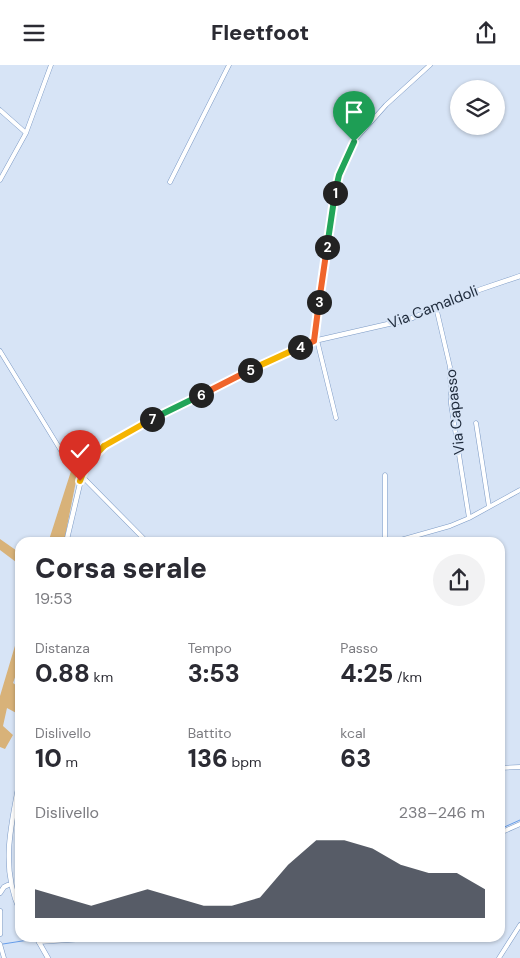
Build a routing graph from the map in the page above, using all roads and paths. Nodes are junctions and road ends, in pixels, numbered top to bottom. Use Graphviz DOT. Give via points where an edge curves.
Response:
graph roads {
  1 [pos="51,65"];
  2 [pos="229,65"];
  3 [pos="430,65"];
  4 [pos="0,110"];
  5 [pos="26,133"];
  6 [pos="0,180"];
  7 [pos="170,182"];
  8 [pos="520,277"];
  9 [pos="436,307"];
  10 [pos="315,340"];
  11 [pos="0,351"];
  12 [pos="336,418"];
  13 [pos="476,423"];
  14 [pos="82,473"];
  15 [pos="385,475"];
  16 [pos="520,490"];
  17 [pos="489,507"];
  18 [pos="469,518"];
  19 [pos="67,537"];
  20 [pos="142,537"];
  21 [pos="385,537"];
  22 [pos="413,537"];
  23 [pos="520,767"];
  24 [pos="505,768"];
  25 [pos="15,805"];
  26 [pos="520,824"];
  27 [pos="505,831"];
  28 [pos="15,900"];
  29 [pos="0,911"];
  30 [pos="520,925"];
  31 [pos="0,934"];
  32 [pos="38,942"];
  33 [pos="0,944"];
  34 [pos="4,958"];
  35 [pos="48,958"];
  36 [pos="499,958"];
  1 -- 5 [label="street"];
  2 -- 7 [label="street"];
  3 -- 10 [label="street" via="386,105 354,142 345,159 336,190"];
  4 -- 5 [label="street"];
  5 -- 6 [label="street"];
  8 -- 9 [label="street, Via Camaldoli"];
  9 -- 10 [label="street, Via Camaldoli" via="410,319"];
  9 -- 18 [label="street, Via Capasso" via="450,367 452,414"];
  10 -- 12 [label="street"];
  10 -- 14 [label="street, Via Camaldoli" via="108,443 91,457"];
  11 -- 14 [label="street" via="68,463"];
  13 -- 17 [label="street"];
  14 -- 19 [label="street"];
  14 -- 20 [label="street"];
  15 -- 21 [label="street"];
  16 -- 17 [label="street"];
  17 -- 18 [label="street"];
  18 -- 22 [label="street"];
  23 -- 24 [label="street"];
  25 -- 28 [label="street" via="6,868"];
  26 -- 27 [label="street"];
  29 -- 31 [label="street"];
  30 -- 36 [label="street"];
  32 -- 35 [label="street"];
  33 -- 34 [label="street"];
}
